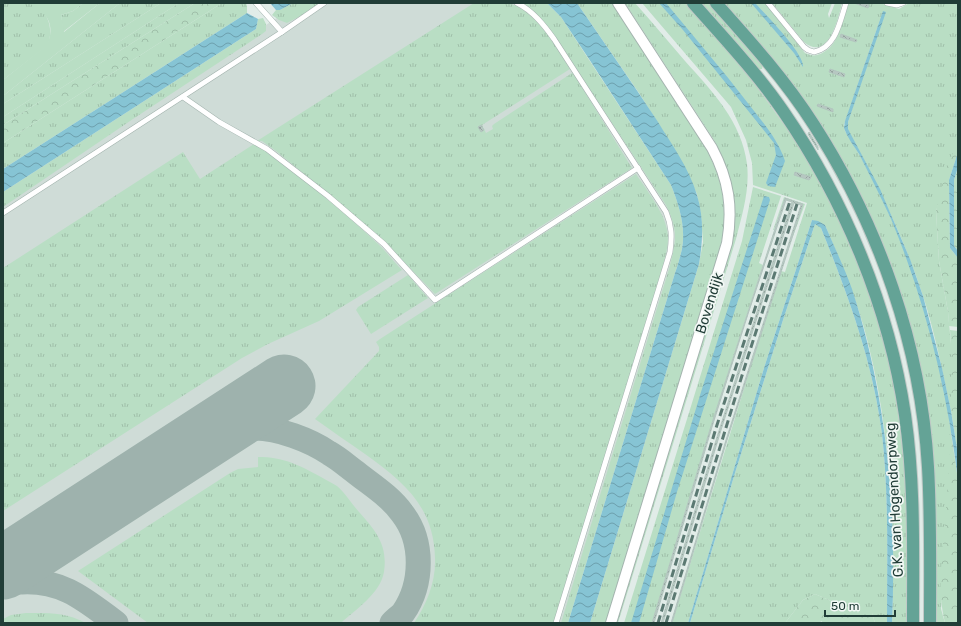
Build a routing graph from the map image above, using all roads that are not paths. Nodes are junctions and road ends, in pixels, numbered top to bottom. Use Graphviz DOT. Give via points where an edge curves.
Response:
graph roads {
  1 [pos="256,3"];
  2 [pos="324,3"];
  3 [pos="517,3"];
  4 [pos="618,3"];
  5 [pos="693,3"];
  6 [pos="716,3"];
  7 [pos="768,3"];
  8 [pos="846,3"];
  9 [pos="887,3"];
  10 [pos="902,3"];
  11 [pos="282,32"];
  12 [pos="183,97"];
  13 [pos="638,168"];
  14 [pos="3,213"];
  15 [pos="556,623"];
  16 [pos="611,623"];
  17 [pos="913,623"];
  18 [pos="930,623"];
  1 -- 11 [label="lane"];
  2 -- 11 [label="lane"];
  3 -- 13 [label="lane" via="548,29"];
  4 -- 16 [label="street, Bovendijk" via="721,164 730,208 727,243"];
  5 -- 17 [label="main road, G.K. van Hogendorpweg" via="742,59 799,136 853,237 877,297 905,415 912,507"];
  6 -- 18 [label="main road" via="777,73 814,125 870,229 894,291 916,376 928,466"];
  7 -- 8 [label="lane" via="804,47 814,52 825,48 833,39"];
  9 -- 10 [label="lane"];
  11 -- 12 [label="lane"];
  12 -- 13 [label="lane" via="219,122 267,148 328,196 384,244 436,300"];
  12 -- 14 [label="lane"];
  13 -- 15 [label="lane" via="671,223 670,252"];
}
